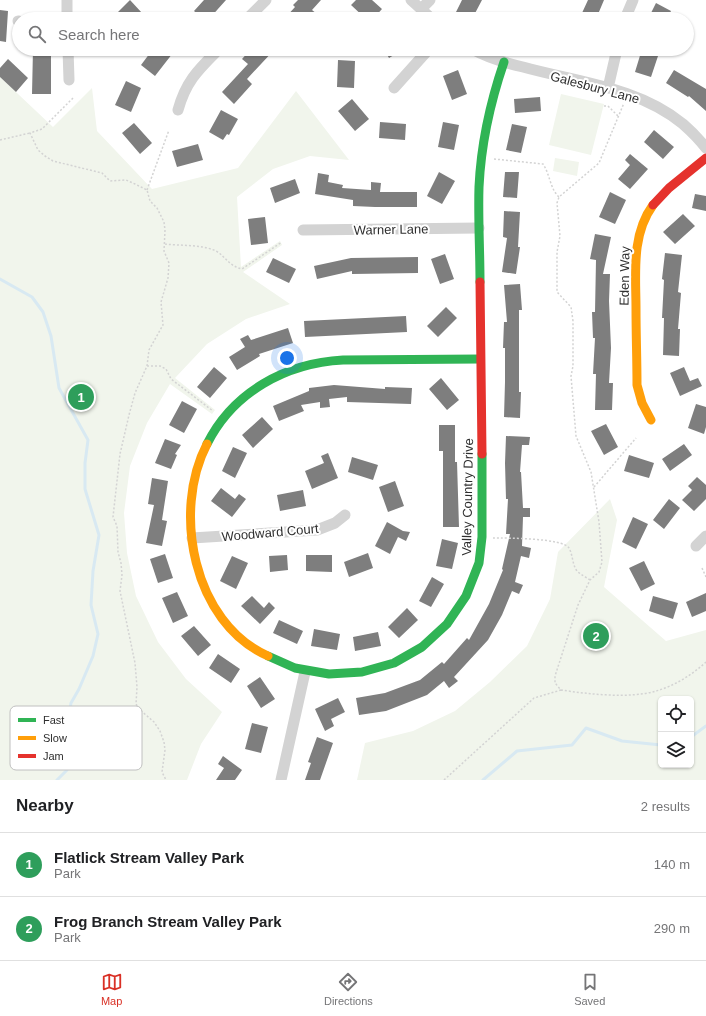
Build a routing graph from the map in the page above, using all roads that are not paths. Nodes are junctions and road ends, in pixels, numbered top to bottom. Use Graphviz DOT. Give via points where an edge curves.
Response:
graph roads {
  1 [pos="60,0"];
  2 [pos="67,0"];
  3 [pos="266,0"];
  4 [pos="411,0"];
  5 [pos="430,0"];
  6 [pos="633,0"];
  7 [pos="421,9"];
  8 [pos="67,12"];
  9 [pos="254,12"];
  10 [pos="424,12"];
  11 [pos="628,12"];
  12 [pos="68,56"];
  13 [pos="212,56"];
  14 [pos="423,56"];
  15 [pos="489,56"];
  16 [pos="615,56"];
  17 [pos="504,62"];
  18 [pos="69,80"];
  19 [pos="394,88"];
  20 [pos="608,88"];
  21 [pos="178,110"];
  22 [pos="706,148"];
  23 [pos="706,158"];
  24 [pos="479,228"];
  25 [pos="303,230"];
  26 [pos="480,359"];
  27 [pos="651,420"];
  28 [pos="345,515"];
  29 [pos="706,536"];
  30 [pos="192,538"];
  31 [pos="696,546"];
  32 [pos="305,672"];
  33 [pos="281,780"];
  1 -- 2 [label="street"];
  2 -- 8 [label="street"];
  3 -- 9 [label="street"];
  4 -- 7 [label="street"];
  5 -- 7 [label="street"];
  6 -- 11 [label="street"];
  7 -- 10 [label="street"];
  12 -- 18 [label="street"];
  13 -- 21 [label="street" via="186,86"];
  14 -- 19 [label="street"];
  15 -- 17 [label="street, Galesbury Lane"];
  16 -- 20 [label="street"];
  17 -- 20 [label="street, Galesbury Lane"];
  17 -- 24 [label="street, Valley Country Drive" via="495,86 483,147"];
  20 -- 22 [label="street, Galesbury Lane" via="637,97 660,108 682,123"];
  23 -- 27 [label="street, Eden Way" via="656,201 645,217 638,237 637,385 639,398"];
  24 -- 25 [label="street, Warner Lane"];
  24 -- 26 [label="street, Valley Country Drive"];
  26 -- 30 [label="street, Valley Country Drive" via="326,361 294,368 260,384 231,408 206,443 193,486"];
  26 -- 32 [label="street, Valley Country Drive" via="482,543 478,565 467,596 434,638 390,665 340,675"];
  28 -- 30 [label="street, Woodward Court" via="335,523 317,530"];
  29 -- 31 [label="street"];
  30 -- 32 [label="street, Valley Country Drive" via="194,558 205,591 226,624 243,641 267,657"];
  32 -- 33 [label="street"];
}
